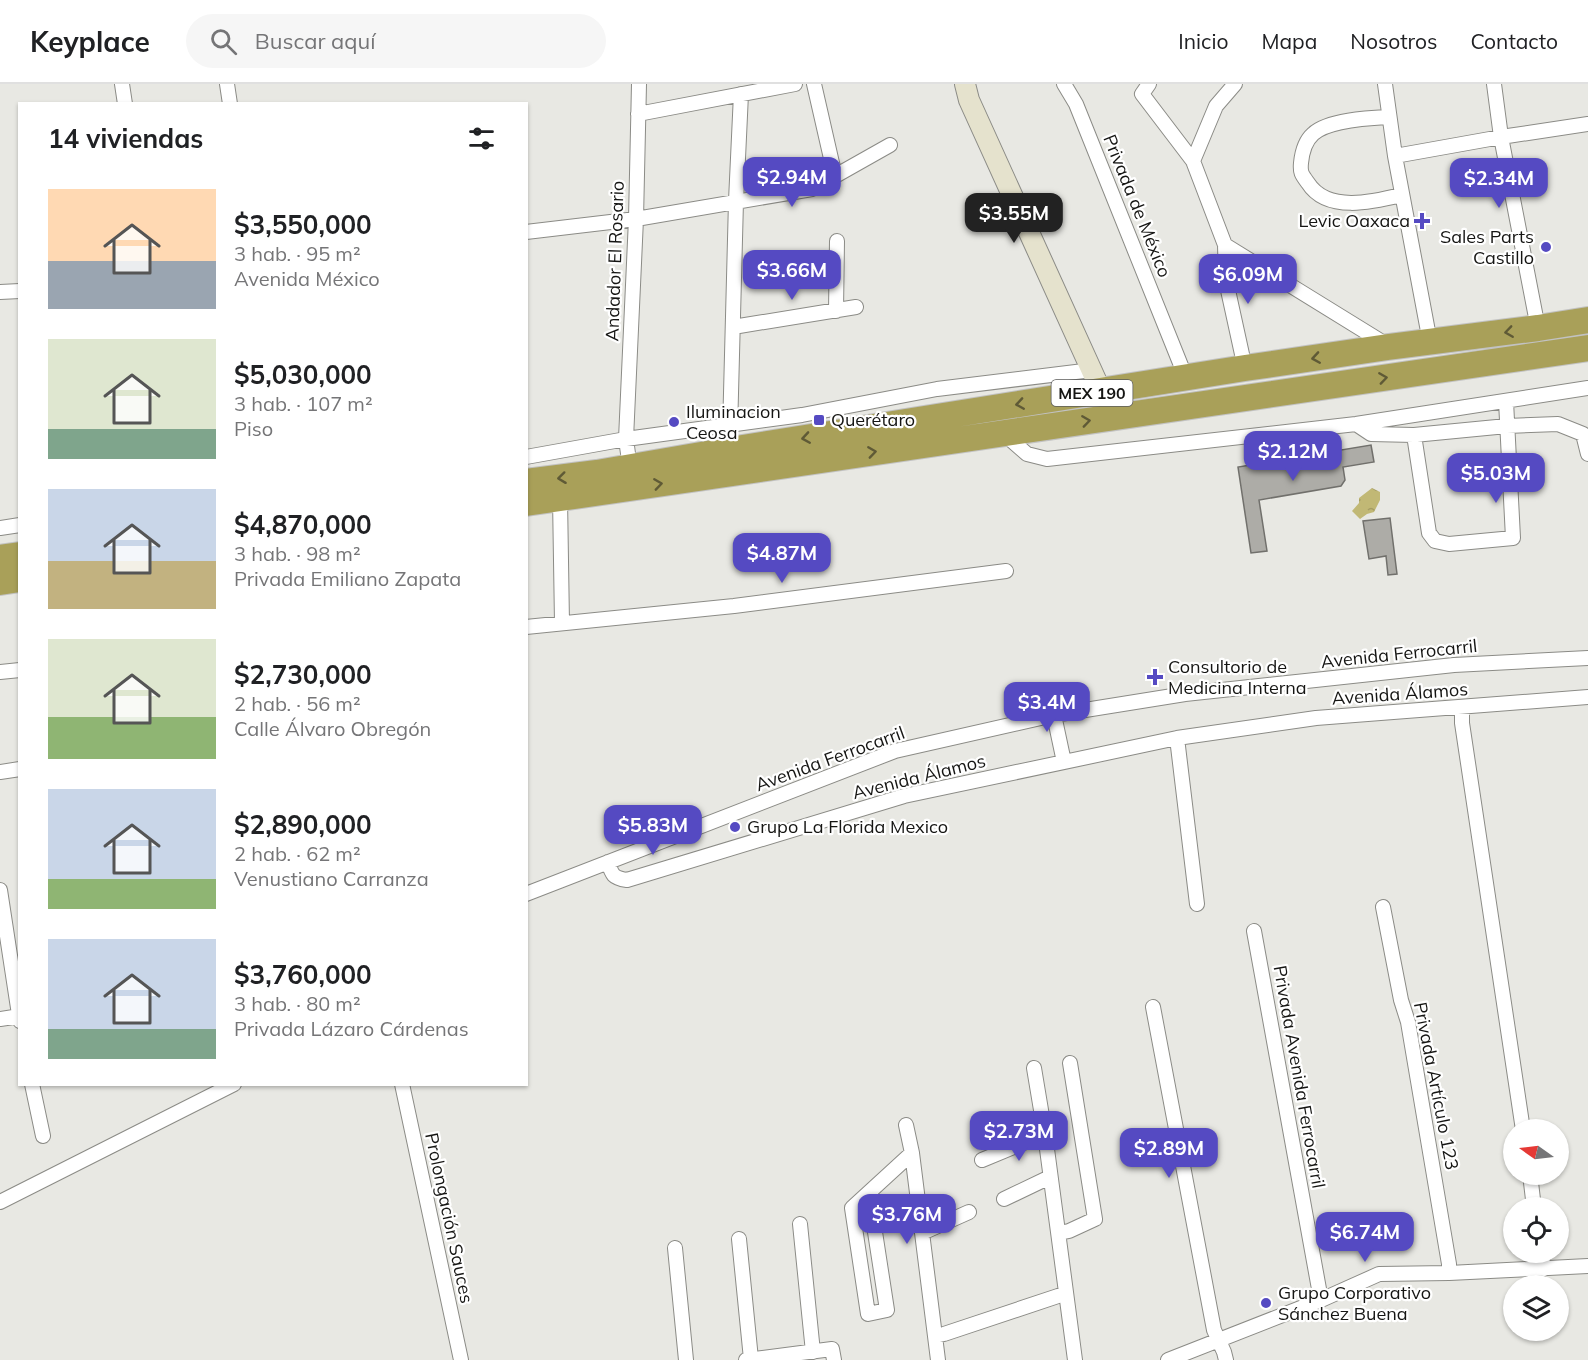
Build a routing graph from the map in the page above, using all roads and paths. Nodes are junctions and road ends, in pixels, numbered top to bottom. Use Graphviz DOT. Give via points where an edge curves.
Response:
graph roads {
  1 [pos="122,84"];
  2 [pos="227,84"];
  3 [pos="639,84"];
  4 [pos="795,84"];
  5 [pos="814,84"];
  6 [pos="965,84"];
  7 [pos="1064,84"];
  8 [pos="1234,84"];
  9 [pos="1385,84"];
  10 [pos="1494,84"];
  11 [pos="1141,87"];
  12 [pos="741,94"];
  13 [pos="125,102"];
  14 [pos="230,102"];
  15 [pos="638,114"];
  16 [pos="1388,117"];
  17 [pos="1588,124"];
  18 [pos="1501,137"];
  19 [pos="890,145"];
  20 [pos="1395,156"];
  21 [pos="1193,161"];
  22 [pos="835,176"];
  23 [pos="1401,195"];
  24 [pos="736,201"];
  25 [pos="636,219"];
  26 [pos="528,232"];
  27 [pos="837,241"];
  28 [pos="1225,245"];
  29 [pos="18,291"];
  30 [pos="0,292"];
  31 [pos="856,307"];
  32 [pos="836,310"];
  33 [pos="1588,320"];
  34 [pos="733,327"];
  35 [pos="1538,328"];
  36 [pos="1430,342"];
  37 [pos="1388,347"];
  38 [pos="1588,348"];
  39 [pos="1245,368"];
  40 [pos="1186,378"];
  41 [pos="1096,381"];
  42 [pos="1588,388"];
  43 [pos="1506,401"];
  44 [pos="1356,424"];
  45 [pos="1507,426"];
  46 [pos="1003,433"];
  47 [pos="1414,435"];
  48 [pos="626,438"];
  49 [pos="730,438"];
  50 [pos="1588,454"];
  51 [pos="528,457"];
  52 [pos="630,468"];
  53 [pos="528,482"];
  54 [pos="560,498"];
  55 [pos="528,503"];
  56 [pos="18,525"];
  57 [pos="0,528"];
  58 [pos="18,555"];
  59 [pos="0,558"];
  60 [pos="1006,571"];
  61 [pos="18,579"];
  62 [pos="0,582"];
  63 [pos="562,623"];
  64 [pos="528,627"];
  65 [pos="1588,658"];
  66 [pos="18,670"];
  67 [pos="0,672"];
  68 [pos="1588,697"];
  69 [pos="1462,708"];
  70 [pos="1054,715"];
  71 [pos="1177,738"];
  72 [pos="1064,762"];
  73 [pos="18,769"];
  74 [pos="0,772"];
  75 [pos="608,862"];
  76 [pos="0,890"];
  77 [pos="528,893"];
  78 [pos="1197,904"];
  79 [pos="1383,907"];
  80 [pos="1254,931"];
  81 [pos="1153,1007"];
  82 [pos="18,1011"];
  83 [pos="18,1018"];
  84 [pos="0,1019"];
  85 [pos="1070,1063"];
  86 [pos="1034,1068"];
  87 [pos="32,1086"];
  88 [pos="230,1086"];
  89 [pos="402,1086"];
  90 [pos="1521,1119"];
  91 [pos="906,1125"];
  92 [pos="1045,1134"];
  93 [pos="43,1136"];
  94 [pos="912,1153"];
  95 [pos="982,1160"];
  96 [pos="1050,1177"];
  97 [pos="869,1193"];
  98 [pos="1004,1199"];
  99 [pos="0,1202"];
  100 [pos="969,1212"];
  101 [pos="800,1224"];
  102 [pos="922,1233"];
  103 [pos="1059,1233"];
  104 [pos="739,1239"];
  105 [pos="675,1248"];
  106 [pos="1543,1263"];
  107 [pos="1588,1266"];
  108 [pos="1544,1269"];
  109 [pos="1449,1273"];
  110 [pos="1065,1294"];
  111 [pos="1321,1300"];
  112 [pos="935,1336"];
  113 [pos="1218,1340"];
  114 [pos="813,1352"];
  115 [pos="751,1359"];
  116 [pos="461,1360"];
  117 [pos="686,1360"];
  118 [pos="746,1360"];
  119 [pos="834,1360"];
  120 [pos="938,1360"];
  121 [pos="1075,1360"];
  122 [pos="1168,1360"];
  123 [pos="1226,1360"];
  1 -- 13 [label="street"];
  2 -- 14 [label="street"];
  3 -- 15 [label="street, Andador El Rosario"];
  4 -- 12 [label="street"];
  5 -- 22 [label="street"];
  6 -- 41 [label="street"];
  7 -- 40 [label="street, Privada de México" via="1076,104"];
  8 -- 21 [label="street" via="1216,106"];
  9 -- 16 [label="street"];
  10 -- 18 [label="street"];
  11 -- 21 [label="street"];
  12 -- 15 [label="street"];
  12 -- 24 [label="street"];
  15 -- 25 [label="street, Andador El Rosario"];
  16 -- 20 [label="street"];
  16 -- 23 [label="street" via="1327,126 1313,134 1302,151 1301,172 1314,193 1338,202 1367,203"];
  17 -- 18 [label="street"];
  18 -- 20 [label="street"];
  18 -- 35 [label="street"];
  19 -- 22 [label="street"];
  20 -- 23 [label="street"];
  21 -- 28 [label="street"];
  22 -- 24 [label="street" via="812,189"];
  23 -- 36 [label="street"];
  24 -- 25 [label="street"];
  24 -- 34 [label="street"];
  25 -- 26 [label="street"];
  25 -- 48 [label="street, Andador El Rosario"];
  27 -- 32 [label="street"];
  28 -- 37 [label="street"];
  28 -- 39 [label="street" via="1226,281"];
  29 -- 30 [label="street"];
  31 -- 32 [label="street"];
  32 -- 34 [label="street"];
  33 -- 35 [label="highway, MEX 190"];
  34 -- 49 [label="street"];
  35 -- 36 [label="highway, MEX 190, one-way"];
  36 -- 37 [label="highway, MEX 190"];
  37 -- 39 [label="highway, MEX 190, one-way"];
  46 -- 38 [label="highway, MEX 190, one-way"];
  39 -- 40 [label="highway, MEX 190"];
  40 -- 41 [label="highway, MEX 190"];
  41 -- 49 [label="highway, MEX 190"];
  42 -- 43 [label="street"];
  43 -- 44 [label="street"];
  43 -- 45 [label="street"];
  44 -- 46 [label="street" via="1047,459 1027,454"];
  44 -- 47 [label="street" via="1371,434"];
  45 -- 47 [label="street"];
  45 -- 47 [label="street" via="1514,538 1449,544 1435,541 1429,533"];
  45 -- 50 [label="street" via="1558,424 1583,434"];
  54 -- 46 [label="highway, MEX 190, one-way"];
  48 -- 49 [label="street"];
  48 -- 51 [label="street"];
  48 -- 52 [label="street, Andador El Rosario"];
  49 -- 52 [label="highway, MEX 190"];
  52 -- 53 [label="highway, MEX 190, one-way"];
  54 -- 55 [label="highway, MEX 190"];
  54 -- 63 [label="street"];
  56 -- 57 [label="street"];
  58 -- 59 [label="highway"];
  60 -- 63 [label="street" via="734,606"];
  61 -- 62 [label="highway"];
  63 -- 64 [label="street"];
  65 -- 70 [label="street, Avenida Ferrocarril" via="1431,667 1185,694"];
  66 -- 67 [label="street"];
  68 -- 69 [label="street, Avenida Álamos"];
  69 -- 71 [label="street, Avenida Álamos" via="1316,718"];
  69 -- 90 [label="street"];
  70 -- 72 [label="street"];
  70 -- 75 [label="street, Avenida Ferrocarril" via="895,751"];
  71 -- 72 [label="street, Avenida Álamos"];
  71 -- 78 [label="street"];
  72 -- 75 [label="street, Avenida Álamos" via="904,796 627,880 612,874"];
  73 -- 74 [label="street"];
  75 -- 77 [label="street, Avenida Ferrocarril"];
  76 -- 82 [label="street"];
  79 -- 109 [label="street, Privada Artículo 123" via="1408,1022"];
  80 -- 111 [label="street, Privada Avenida Ferrocarril"];
  81 -- 113 [label="street"];
  83 -- 84 [label="street"];
  85 -- 103 [label="street" via="1095,1219"];
  86 -- 92 [label="street"];
  87 -- 93 [label="street"];
  88 -- 99 [label="street"];
  89 -- 116 [label="street, Prolongación Sauces"];
  91 -- 94 [label="street"];
  92 -- 95 [label="street"];
  92 -- 96 [label="street"];
  94 -- 97 [label="street"];
  94 -- 102 [label="street"];
  96 -- 98 [label="street"];
  96 -- 103 [label="street"];
  97 -- 97 [label="street" via="887,1310 868,1314 852,1208"];
  100 -- 102 [label="street"];
  101 -- 114 [label="street"];
  102 -- 112 [label="street"];
  103 -- 110 [label="street"];
  104 -- 115 [label="street"];
  105 -- 117 [label="street"];
  106 -- 108 [label="street"];
  107 -- 108 [label="street"];
  108 -- 109 [label="street"];
  109 -- 111 [label="street" via="1379,1274"];
  110 -- 112 [label="street"];
  110 -- 121 [label="street"];
  111 -- 113 [label="street"];
  112 -- 120 [label="street"];
  113 -- 122 [label="street"];
  113 -- 123 [label="street"];
  114 -- 115 [label="street"];
  114 -- 119 [label="street" via="832,1349"];
  115 -- 118 [label="street"];
}
